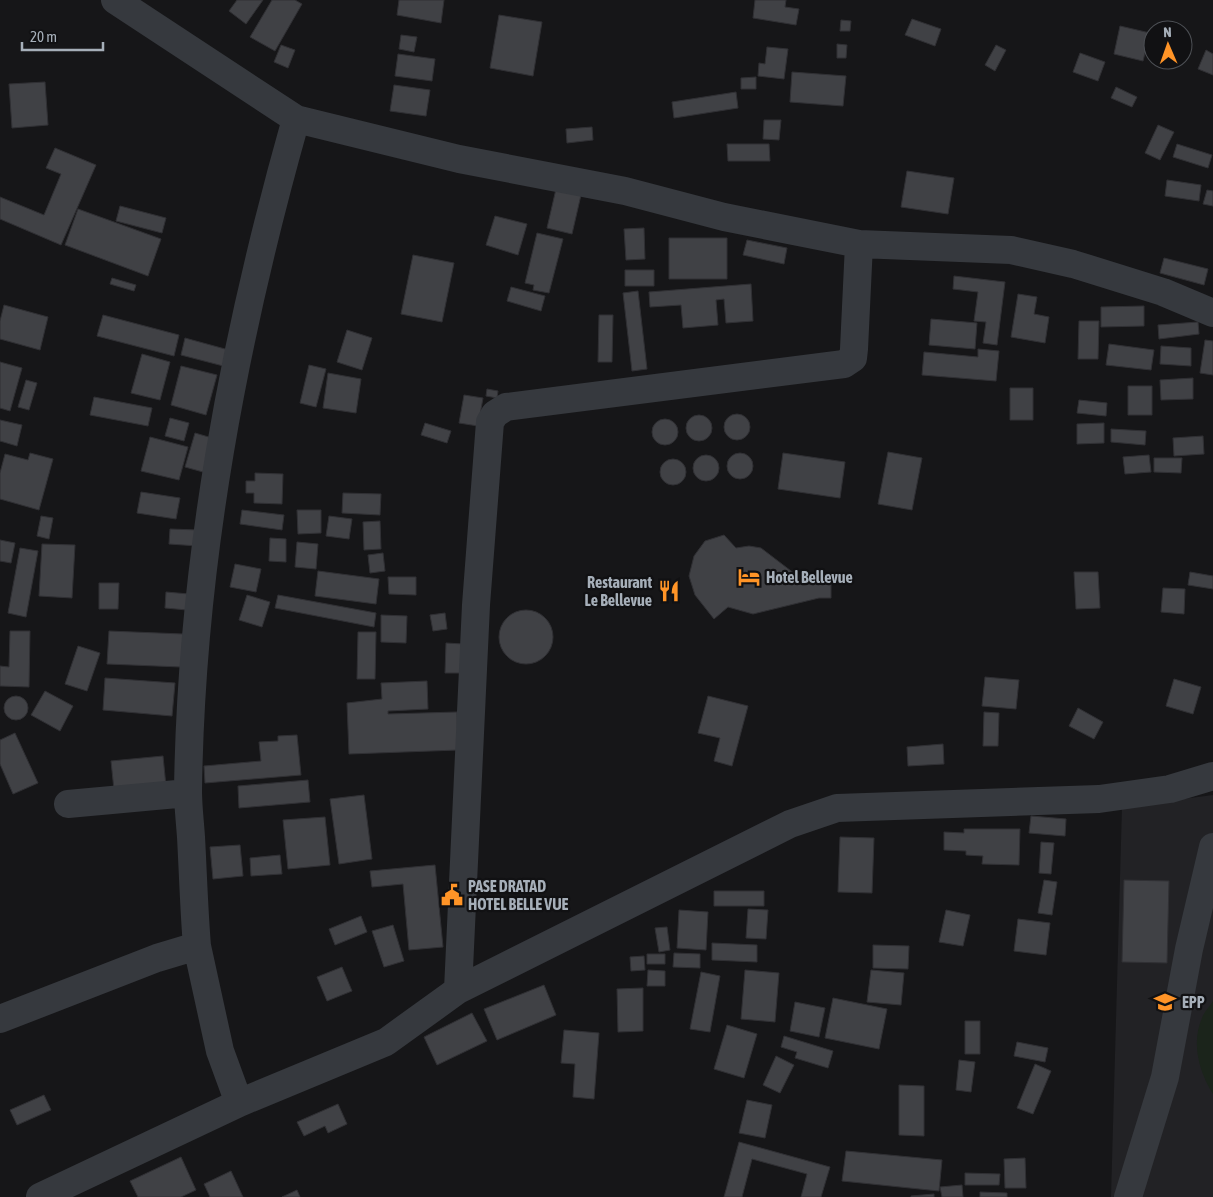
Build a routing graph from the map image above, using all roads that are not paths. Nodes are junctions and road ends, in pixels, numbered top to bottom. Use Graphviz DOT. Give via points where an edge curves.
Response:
graph roads {
  1 [pos="115,0"];
  2 [pos="296,119"];
  3 [pos="859,244"];
  4 [pos="1213,313"];
  5 [pos="1213,776"];
  6 [pos="188,793"];
  7 [pos="68,804"];
  8 [pos="1213,847"];
  9 [pos="197,946"];
  10 [pos="458,990"];
  11 [pos="0,1019"];
  12 [pos="239,1103"];
  13 [pos="40,1197"];
  14 [pos="1128,1197"];
  1 -- 2 [label="street"];
  2 -- 3 [label="street" via="460,159 625,191 724,217"];
  2 -- 6 [label="street" via="245,322 211,498 191,702"];
  3 -- 4 [label="street" via="1011,250 1073,264 1163,292"];
  3 -- 10 [label="street" via="853,358 844,364 506,407 490,422 476,606"];
  5 -- 10 [label="street" via="1170,789 1099,798 837,808 790,824"];
  6 -- 7 [label="street"];
  6 -- 9 [label="street"];
  8 -- 14 [label="street" via="1189,949 1165,1077"];
  9 -- 11 [label="street" via="156,958"];
  9 -- 12 [label="street" via="220,1051"];
  10 -- 12 [label="street" via="386,1042"];
  12 -- 13 [label="street"];
}
